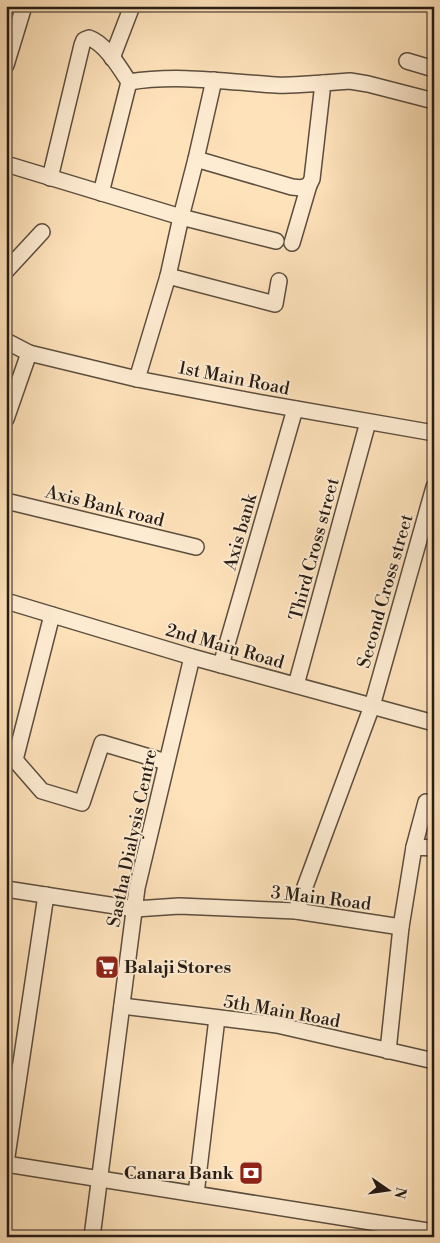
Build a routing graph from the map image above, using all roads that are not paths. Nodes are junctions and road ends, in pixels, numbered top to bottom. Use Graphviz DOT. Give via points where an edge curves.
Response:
graph roads {
  1 [pos="24,6"];
  2 [pos="132,6"];
  3 [pos="112,58"];
  4 [pos="407,61"];
  5 [pos="6,65"];
  6 [pos="434,69"];
  7 [pos="214,80"];
  8 [pos="130,82"];
  9 [pos="323,83"];
  10 [pos="434,101"];
  11 [pos="196,160"];
  12 [pos="6,164"];
  13 [pos="50,178"];
  14 [pos="309,185"];
  15 [pos="102,193"];
  16 [pos="180,217"];
  17 [pos="42,232"];
  18 [pos="276,241"];
  19 [pos="292,243"];
  20 [pos="6,271"];
  21 [pos="168,276"];
  22 [pos="279,281"];
  23 [pos="6,341"];
  24 [pos="29,353"];
  25 [pos="137,379"];
  26 [pos="295,409"];
  27 [pos="6,419"];
  28 [pos="368,422"];
  29 [pos="434,433"];
  30 [pos="434,487"];
  31 [pos="6,501"];
  32 [pos="196,548"];
  33 [pos="6,601"];
  34 [pos="52,615"];
  35 [pos="192,657"];
  36 [pos="221,665"];
  37 [pos="296,685"];
  38 [pos="372,706"];
  39 [pos="434,723"];
  40 [pos="11,759"];
  41 [pos="166,762"];
  42 [pos="434,804"];
  43 [pos="414,847"];
  44 [pos="434,848"];
  45 [pos="6,889"];
  46 [pos="46,896"];
  47 [pos="135,909"];
  48 [pos="296,912"];
  49 [pos="402,927"];
  50 [pos="122,1006"];
  51 [pos="217,1018"];
  52 [pos="388,1051"];
  53 [pos="434,1061"];
  54 [pos="6,1163"];
  55 [pos="100,1179"];
  56 [pos="196,1194"];
  57 [pos="391,1231"];
  58 [pos="434,1232"];
  59 [pos="92,1237"];
  1 -- 5 [label="street"];
  2 -- 3 [label="street"];
  3 -- 8 [label="street"];
  3 -- 13 [label="street" via="93,39 84,40"];
  4 -- 6 [label="street"];
  7 -- 8 [label="street" via="146,79"];
  7 -- 9 [label="street" via="279,85"];
  7 -- 11 [label="street"];
  8 -- 15 [label="street"];
  9 -- 10 [label="street" via="350,81"];
  9 -- 14 [label="street"];
  11 -- 14 [label="street" via="292,187"];
  11 -- 16 [label="street"];
  12 -- 13 [label="street"];
  13 -- 15 [label="street"];
  14 -- 19 [label="street"];
  15 -- 16 [label="street"];
  16 -- 18 [label="street"];
  16 -- 21 [label="street"];
  17 -- 20 [label="street"];
  21 -- 22 [label="street" via="275,304"];
  21 -- 25 [label="street"];
  23 -- 24 [label="street, 1st Main Road"];
  24 -- 25 [label="street, 1st Main Road"];
  24 -- 27 [label="street"];
  25 -- 26 [label="street, 1st Main Road"];
  26 -- 28 [label="street, 1st Main Road"];
  26 -- 36 [label="street, Axis bank"];
  28 -- 29 [label="street, 1st Main Road"];
  28 -- 37 [label="street, Third Cross street"];
  30 -- 38 [label="street, Second Cross street"];
  31 -- 32 [label="street, Axis Bank road"];
  33 -- 34 [label="street, 2nd Main Road"];
  34 -- 35 [label="street, 2nd Main Road"];
  34 -- 40 [label="street"];
  35 -- 36 [label="street, 2nd Main Road"];
  35 -- 41 [label="street, Sastha Dialysis Centre"];
  36 -- 37 [label="street, 2nd Main Road"];
  37 -- 38 [label="street, 2nd Main Road"];
  38 -- 39 [label="street, 2nd Main Road"];
  38 -- 48 [label="street, Second Cross street"];
  40 -- 41 [label="street" via="42,791 82,803 102,743"];
  41 -- 47 [label="street, Sastha Dialysis Centre"];
  42 -- 43 [label="street" via="426,802"];
  43 -- 44 [label="street"];
  43 -- 49 [label="street"];
  45 -- 46 [label="street, 3 Main Road"];
  46 -- 47 [label="street, 3 Main Road"];
  46 -- 54 [label="street"];
  47 -- 48 [label="street, 3 Main Road" via="178,906"];
  47 -- 50 [label="street, Sastha Dialysis Centre"];
  48 -- 49 [label="street, 3 Main Road"];
  49 -- 52 [label="street"];
  50 -- 51 [label="street, 5th Main Road"];
  50 -- 55 [label="street, Sastha Dialysis Centre"];
  51 -- 52 [label="street, 5th Main Road" via="277,1025"];
  51 -- 56 [label="street"];
  52 -- 53 [label="street, 5th Main Road"];
  54 -- 55 [label="street"];
  55 -- 56 [label="street"];
  55 -- 59 [label="street, Sastha Dialysis Centre"];
  56 -- 57 [label="street"];
  57 -- 58 [label="street"];
}
